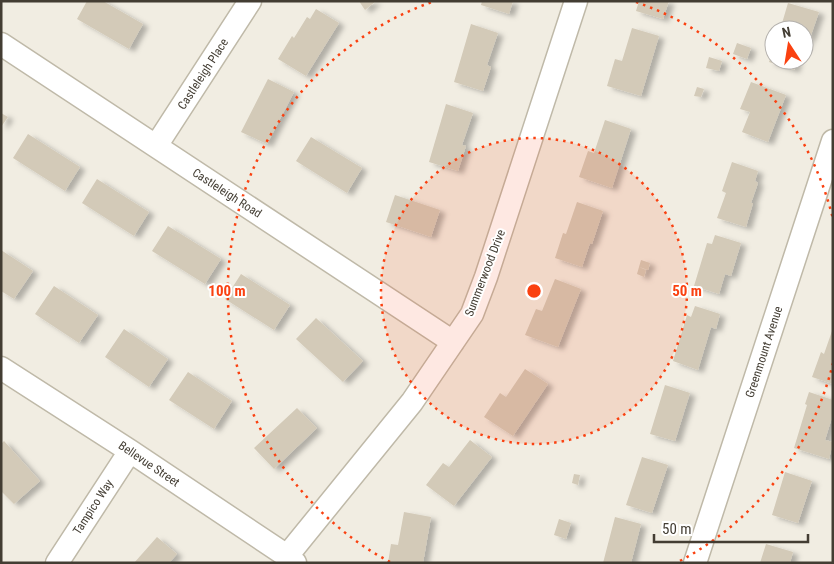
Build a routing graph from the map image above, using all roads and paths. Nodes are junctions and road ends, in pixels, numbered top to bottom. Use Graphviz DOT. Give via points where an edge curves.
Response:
graph roads {
  1 [pos="250,1"];
  2 [pos="576,1"];
  3 [pos="1,44"];
  4 [pos="833,141"];
  5 [pos="156,146"];
  6 [pos="825,193"];
  7 [pos="453,342"];
  8 [pos="1,368"];
  9 [pos="130,451"];
  10 [pos="291,559"];
  11 [pos="57,563"];
  12 [pos="695,563"];
  1 -- 5 [label="street, Castleleigh Place"];
  2 -- 7 [label="street, Summerwood Drive" via="486,277 472,314"];
  3 -- 5 [label="street, Castleleigh Road"];
  4 -- 6 [label="street, Greenmount Avenue"];
  5 -- 7 [label="street, Castleleigh Road"];
  6 -- 12 [label="street, Greenmount Avenue"];
  7 -- 10 [label="street, Summerwood Drive" via="412,402"];
  8 -- 9 [label="street, Bellevue Street"];
  9 -- 10 [label="street, Bellevue Street"];
  9 -- 11 [label="street, Tampico Way"];
}
